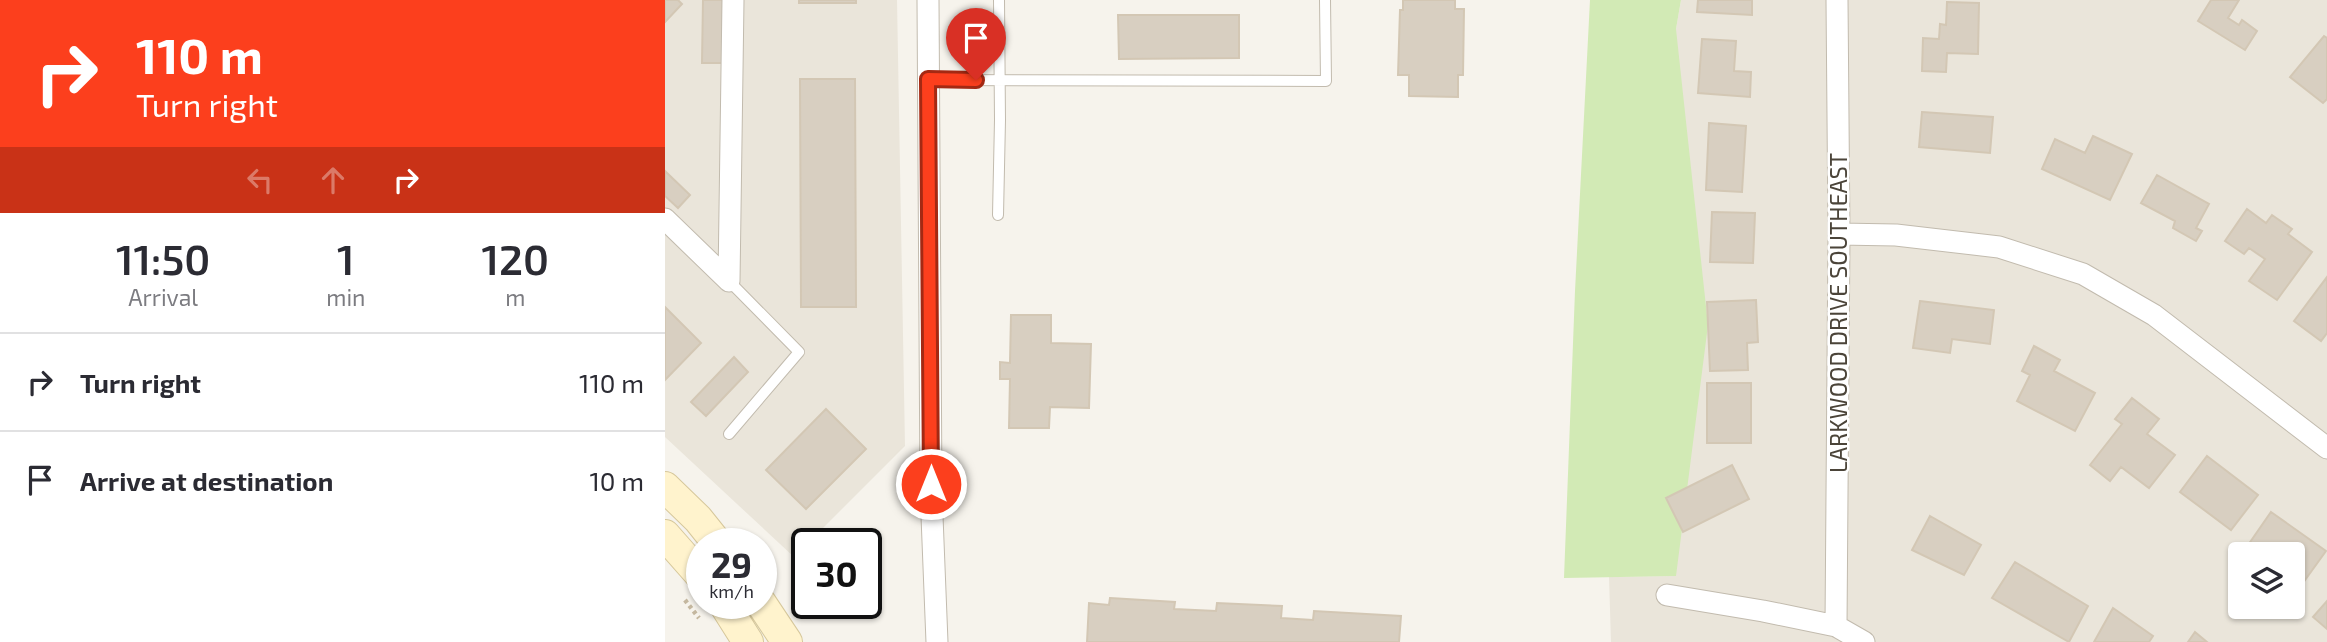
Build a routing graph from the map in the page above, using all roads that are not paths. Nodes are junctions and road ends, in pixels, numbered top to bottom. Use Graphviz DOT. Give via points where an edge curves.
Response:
graph roads {
  1 [pos="733,0"];
  2 [pos="927,0"];
  3 [pos="999,0"];
  4 [pos="1325,0"];
  5 [pos="1837,0"];
  6 [pos="928,79"];
  7 [pos="1000,80"];
  8 [pos="997,215"];
  9 [pos="665,219"];
  10 [pos="1839,234"];
  11 [pos="729,281"];
  12 [pos="729,434"];
  13 [pos="2327,448"];
  14 [pos="665,487"];
  15 [pos="705,528"];
  16 [pos="665,535"];
  17 [pos="686,576"];
  18 [pos="1667,595"];
  19 [pos="720,619"];
  20 [pos="772,619"];
  21 [pos="1836,626"];
  22 [pos="748,642"];
  23 [pos="787,642"];
  24 [pos="937,642"];
  25 [pos="1864,642"];
  1 -- 11 [label="street"];
  2 -- 6 [label="street"];
  3 -- 7 [label="lane"];
  4 -- 7 [label="lane" via="1326,81"];
  5 -- 10 [label="street, LARKWOOD DRIVE SOUTHEAST"];
  6 -- 7 [label="lane"];
  6 -- 24 [label="street" via="931,491"];
  7 -- 8 [label="lane"];
  9 -- 11 [label="street"];
  10 -- 13 [label="street" via="1896,235 1999,247 2083,274 2154,315"];
  10 -- 21 [label="street, LARKWOOD DRIVE SOUTHEAST"];
  11 -- 12 [label="lane" via="799,352"];
  14 -- 15 [label="main road"];
  16 -- 17 [label="main road"];
  18 -- 21 [label="street"];
  19 -- 22 [label="main road"];
  20 -- 23 [label="main road"];
  21 -- 25 [label="street"];
}
